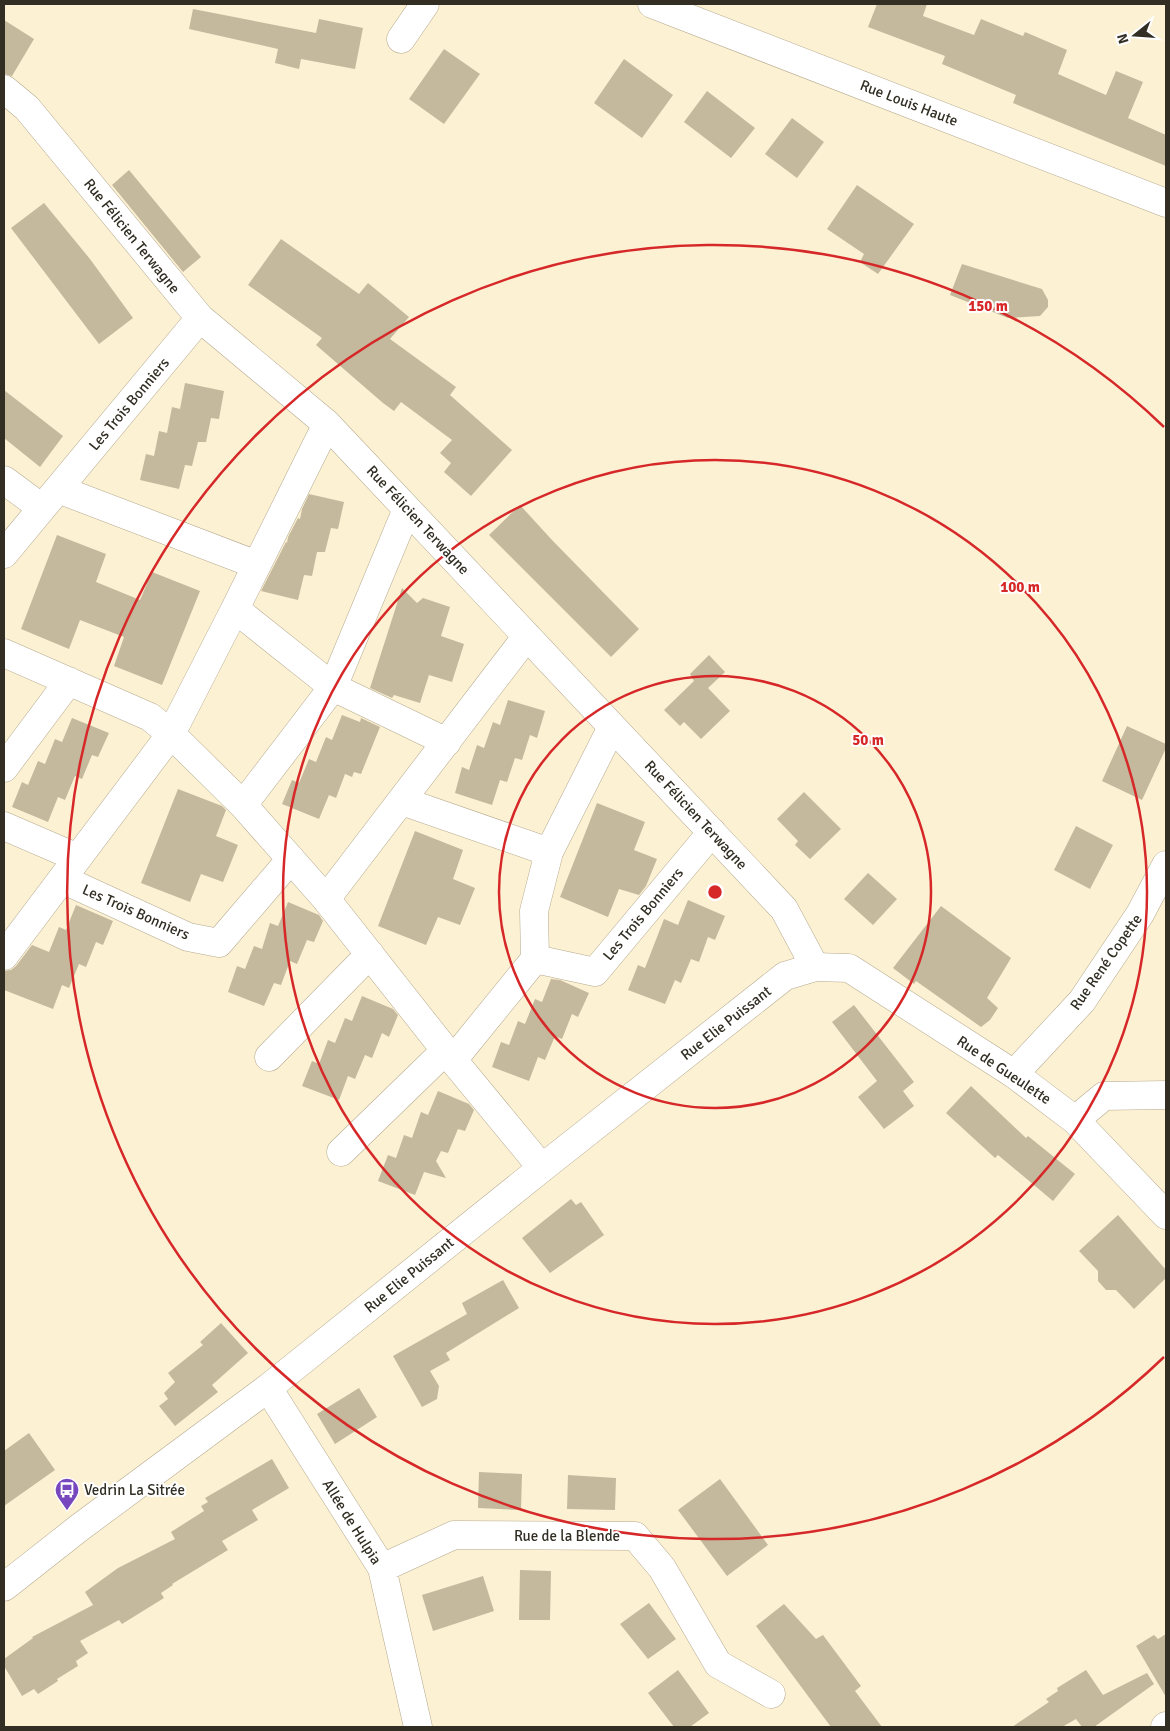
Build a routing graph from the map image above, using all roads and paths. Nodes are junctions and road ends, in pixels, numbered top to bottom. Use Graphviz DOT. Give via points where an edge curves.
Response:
graph roads {
  1 [pos="425,4"];
  2 [pos="652,4"];
  3 [pos="401,38"];
  4 [pos="4,90"];
  5 [pos="1166,203"];
  6 [pos="200,318"];
  7 [pos="327,424"];
  8 [pos="4,480"];
  9 [pos="50,499"];
  10 [pos="407,509"];
  11 [pos="4,554"];
  12 [pos="257,565"];
  13 [pos="235,609"];
  14 [pos="527,636"];
  15 [pos="4,653"];
  16 [pos="69,682"];
  17 [pos="333,687"];
  18 [pos="612,726"];
  19 [pos="172,734"];
  20 [pos="447,742"];
  21 [pos="4,768"];
  22 [pos="402,802"];
  23 [pos="243,804"];
  24 [pos="4,826"];
  25 [pos="712,832"];
  26 [pos="550,852"];
  27 [pos="78,858"];
  28 [pos="291,859"];
  29 [pos="1166,865"];
  30 [pos="62,879"];
  31 [pos="326,899"];
  32 [pos="370,954"];
  33 [pos="4,956"];
  34 [pos="535,959"];
  35 [pos="815,968"];
  36 [pos="450,1055"];
  37 [pos="269,1057"];
  38 [pos="1014,1074"];
  39 [pos="1166,1095"];
  40 [pos="1075,1120"];
  41 [pos="341,1152"];
  42 [pos="542,1168"];
  43 [pos="1166,1215"];
  44 [pos="268,1388"];
  45 [pos="382,1568"];
  46 [pos="4,1587"];
  47 [pos="771,1694"];
  48 [pos="418,1727"];
  1 -- 3 [label="street"];
  2 -- 5 [label="street, Rue Louis Haute"];
  4 -- 6 [label="street, Rue Félicien Terwagne" via="27,108"];
  6 -- 7 [label="street, Rue Félicien Terwagne"];
  6 -- 9 [label="street, Les Trois Bonniers"];
  7 -- 10 [label="street, Rue Félicien Terwagne"];
  7 -- 12 [label="street, Les Trois Bonniers"];
  8 -- 9 [label="street"];
  9 -- 11 [label="street, Les Trois Bonniers"];
  9 -- 12 [label="street"];
  10 -- 14 [label="street, Rue Félicien Terwagne"];
  10 -- 17 [label="street"];
  12 -- 13 [label="street, Les Trois Bonniers"];
  13 -- 17 [label="street"];
  13 -- 19 [label="street, Les Trois Bonniers"];
  14 -- 18 [label="street, Rue Félicien Terwagne"];
  14 -- 20 [label="street"];
  15 -- 16 [label="street"];
  16 -- 19 [label="street" via="150,718"];
  16 -- 21 [label="street"];
  17 -- 20 [label="street"];
  17 -- 23 [label="street"];
  18 -- 25 [label="street, Rue Félicien Terwagne"];
  18 -- 26 [label="street"];
  19 -- 23 [label="street"];
  19 -- 27 [label="street, Les Trois Bonniers"];
  20 -- 22 [label="street"];
  22 -- 26 [label="street"];
  22 -- 31 [label="street"];
  23 -- 28 [label="street"];
  24 -- 27 [label="street"];
  25 -- 34 [label="street, Les Trois Bonniers" via="595,972"];
  25 -- 35 [label="street, Rue Félicien Terwagne" via="784,909"];
  26 -- 34 [label="street" via="534,910"];
  27 -- 30 [label="street, Les Trois Bonniers"];
  28 -- 30 [label="street, Les Trois Bonniers" via="220,943 188,938"];
  28 -- 31 [label="street"];
  29 -- 38 [label="street, Rue René Copette" via="1140,914 1082,1002"];
  30 -- 33 [label="street, Les Trois Bonniers"];
  31 -- 32 [label="street"];
  32 -- 36 [label="street"];
  32 -- 37 [label="street"];
  34 -- 36 [label="street"];
  35 -- 38 [label="street, Rue de Gueulette" via="848,968"];
  35 -- 42 [label="street, Rue Elie Puissant" via="785,976"];
  36 -- 41 [label="street"];
  36 -- 42 [label="street"];
  38 -- 40 [label="street, Rue de Gueulette"];
  39 -- 40 [label="street" via="1104,1096"];
  40 -- 43 [label="street, Rue de Gueulette"];
  42 -- 44 [label="street, Rue Elie Puissant"];
  44 -- 45 [label="street, Allée de Hulpia"];
  44 -- 46 [label="street, Rue Elie Puissant"];
  45 -- 47 [label="street, Rue de la Blende" via="454,1535 635,1536 662,1568 718,1664"];
  45 -- 48 [label="street, Allée de Hulpia"];
}
